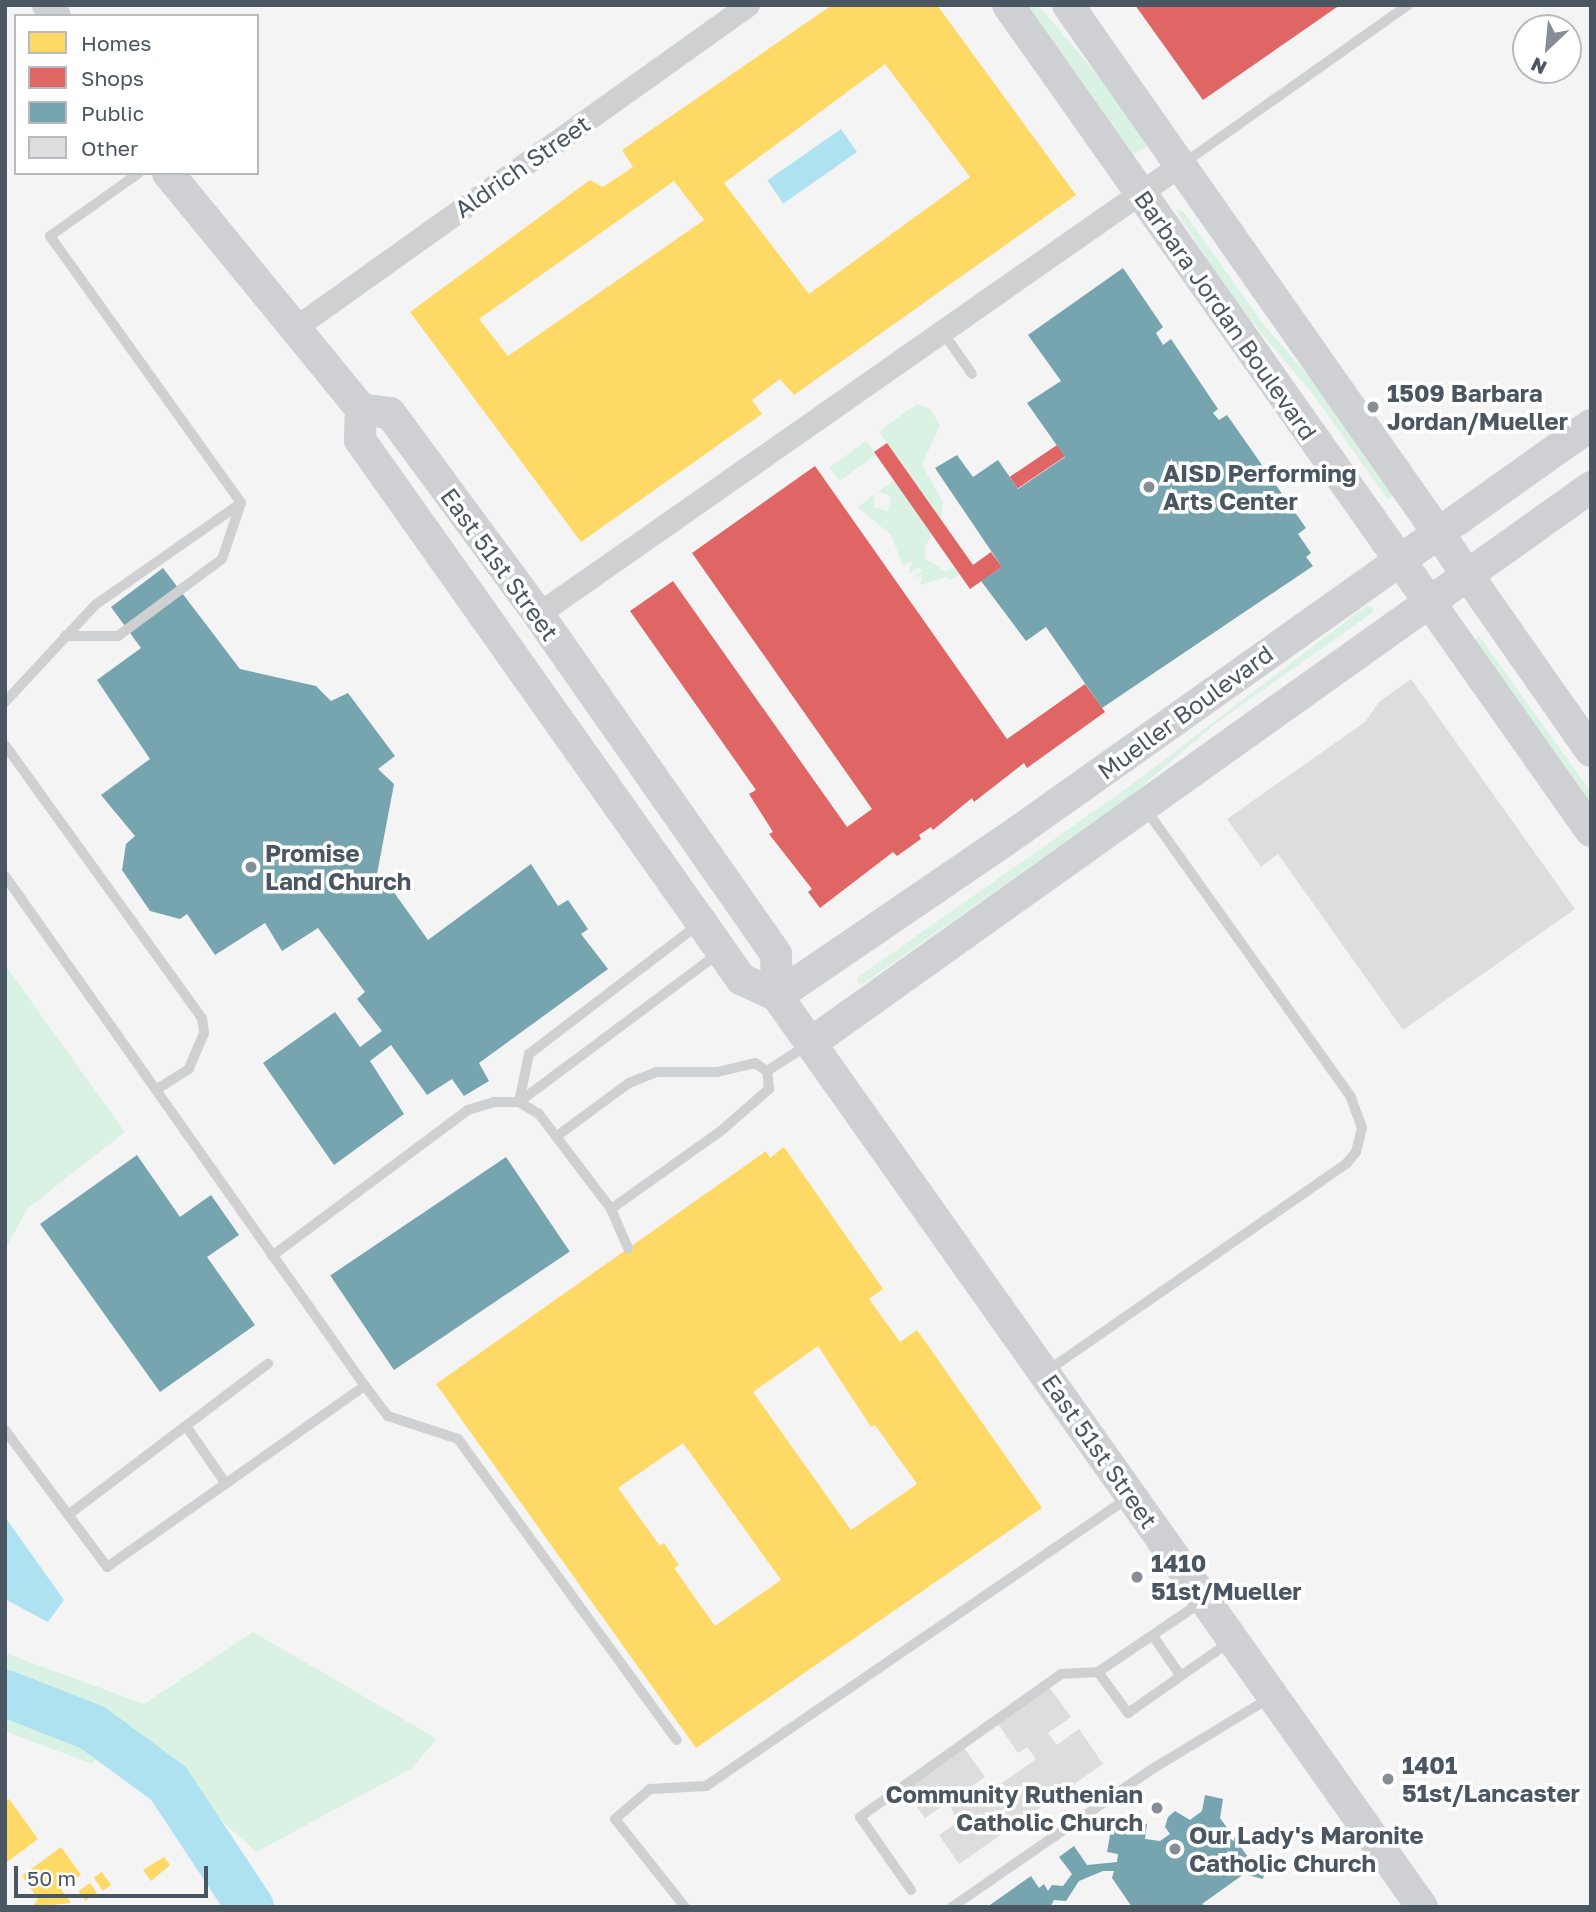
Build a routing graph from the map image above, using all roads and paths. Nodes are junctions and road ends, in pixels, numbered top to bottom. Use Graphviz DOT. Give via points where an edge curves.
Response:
graph roads {
  1 [pos="748,5"];
  2 [pos="1008,5"];
  3 [pos="1068,5"];
  4 [pos="1408,5"];
  5 [pos="1180,165"];
  6 [pos="136,175"];
  7 [pos="170,175"];
  8 [pos="1140,193"];
  9 [pos="296,327"];
  10 [pos="942,331"];
  11 [pos="972,374"];
  12 [pos="361,409"];
  13 [pos="1591,425"];
  14 [pos="1591,487"];
  15 [pos="241,503"];
  16 [pos="1436,532"];
  17 [pos="1398,559"];
  18 [pos="1466,574"];
  19 [pos="1428,601"];
  20 [pos="538,614"];
  21 [pos="65,636"];
  22 [pos="5,702"];
  23 [pos="5,746"];
  24 [pos="1591,751"];
  25 [pos="1141,803"];
  26 [pos="1591,831"];
  27 [pos="5,876"];
  28 [pos="701,922"];
  29 [pos="722,951"];
  30 [pos="777,996"];
  31 [pos="811,1043"];
  32 [pos="767,1071"];
  33 [pos="156,1090"];
  34 [pos="519,1102"];
  35 [pos="557,1136"];
  36 [pos="611,1209"];
  37 [pos="628,1248"];
  38 [pos="272,1256"];
  39 [pos="268,1364"];
  40 [pos="1044,1373"];
  41 [pos="365,1386"];
  42 [pos="186,1426"];
  43 [pos="5,1430"];
  44 [pos="226,1484"];
  45 [pos="1131,1496"];
  46 [pos="68,1515"];
  47 [pos="1205,1600"];
  48 [pos="1153,1636"];
  49 [pos="1233,1639"];
  50 [pos="1098,1671"];
  51 [pos="1180,1675"];
  52 [pos="1273,1696"];
  53 [pos="677,1740"];
  54 [pos="911,1890"];
  55 [pos="685,1907"];
  56 [pos="952,1907"];
  57 [pos="1422,1907"];
  1 -- 9 [label="street, Aldrich Street"];
  2 -- 8 [label="street, Barbara Jordan Boulevard"];
  3 -- 5 [label="street, Barbara Jordan Boulevard"];
  4 -- 5 [label="lane"];
  5 -- 8 [label="street"];
  5 -- 16 [label="street, Barbara Jordan Boulevard"];
  6 -- 15 [label="lane" via="50,236"];
  7 -- 9 [label="street"];
  8 -- 10 [label="street"];
  8 -- 17 [label="street, Barbara Jordan Boulevard"];
  9 -- 12 [label="street"];
  10 -- 11 [label="lane"];
  10 -- 20 [label="street"];
  12 -- 20 [label="street, East 51st Street" via="390,413"];
  12 -- 28 [label="street, East 51st Street" via="360,440"];
  13 -- 16 [label="street, Mueller Boulevard"];
  14 -- 18 [label="street, Mueller Boulevard"];
  15 -- 21 [label="lane" via="95,606"];
  15 -- 21 [label="lane" via="222,559 118,636"];
  16 -- 17 [label="street, Mueller Boulevard"];
  16 -- 18 [label="street, Barbara Jordan Boulevard"];
  17 -- 19 [label="street, Barbara Jordan Boulevard"];
  17 -- 30 [label="street, Mueller Boulevard" via="1020,830"];
  18 -- 19 [label="street, Mueller Boulevard"];
  18 -- 24 [label="street, Barbara Jordan Boulevard"];
  19 -- 25 [label="street, Mueller Boulevard"];
  19 -- 26 [label="street, Barbara Jordan Boulevard"];
  20 -- 30 [label="street, East 51st Street" via="776,954"];
  21 -- 22 [label="lane"];
  23 -- 33 [label="lane" via="202,1018 204,1033 189,1069"];
  25 -- 31 [label="street, Mueller Boulevard"];
  25 -- 40 [label="lane" via="1351,1097 1362,1128 1356,1152 1347,1163"];
  27 -- 33 [label="lane"];
  28 -- 29 [label="street, East 51st Street"];
  28 -- 34 [label="lane" via="529,1054"];
  29 -- 30 [label="street, East 51st Street" via="741,979"];
  29 -- 34 [label="lane"];
  30 -- 31 [label="street, East 51st Street"];
  31 -- 32 [label="lane"];
  31 -- 40 [label="street, East 51st Street"];
  32 -- 35 [label="lane" via="755,1063 717,1072 656,1072 629,1083"];
  32 -- 36 [label="lane" via="769,1089 722,1130"];
  33 -- 38 [label="lane"];
  34 -- 35 [label="lane" via="539,1114"];
  34 -- 38 [label="lane" via="494,1102 468,1110"];
  35 -- 36 [label="lane"];
  36 -- 37 [label="lane"];
  38 -- 41 [label="lane"];
  39 -- 42 [label="lane"];
  40 -- 45 [label="street, East 51st Street"];
  41 -- 44 [label="lane"];
  41 -- 53 [label="lane" via="388,1416 458,1439"];
  42 -- 44 [label="lane"];
  42 -- 46 [label="lane"];
  43 -- 46 [label="lane"];
  44 -- 46 [label="lane" via="107,1567"];
  45 -- 47 [label="street, East 51st Street"];
  45 -- 55 [label="lane" via="706,1786 650,1789 615,1819"];
  47 -- 48 [label="lane"];
  47 -- 49 [label="street, East 51st Street"];
  48 -- 50 [label="lane"];
  48 -- 51 [label="lane"];
  49 -- 51 [label="lane"];
  49 -- 52 [label="street, East 51st Street"];
  50 -- 51 [label="lane" via="1128,1713"];
  50 -- 54 [label="lane" via="1061,1674 860,1817"];
  52 -- 56 [label="lane" via="1149,1771"];
  52 -- 57 [label="street, East 51st Street"];
}
